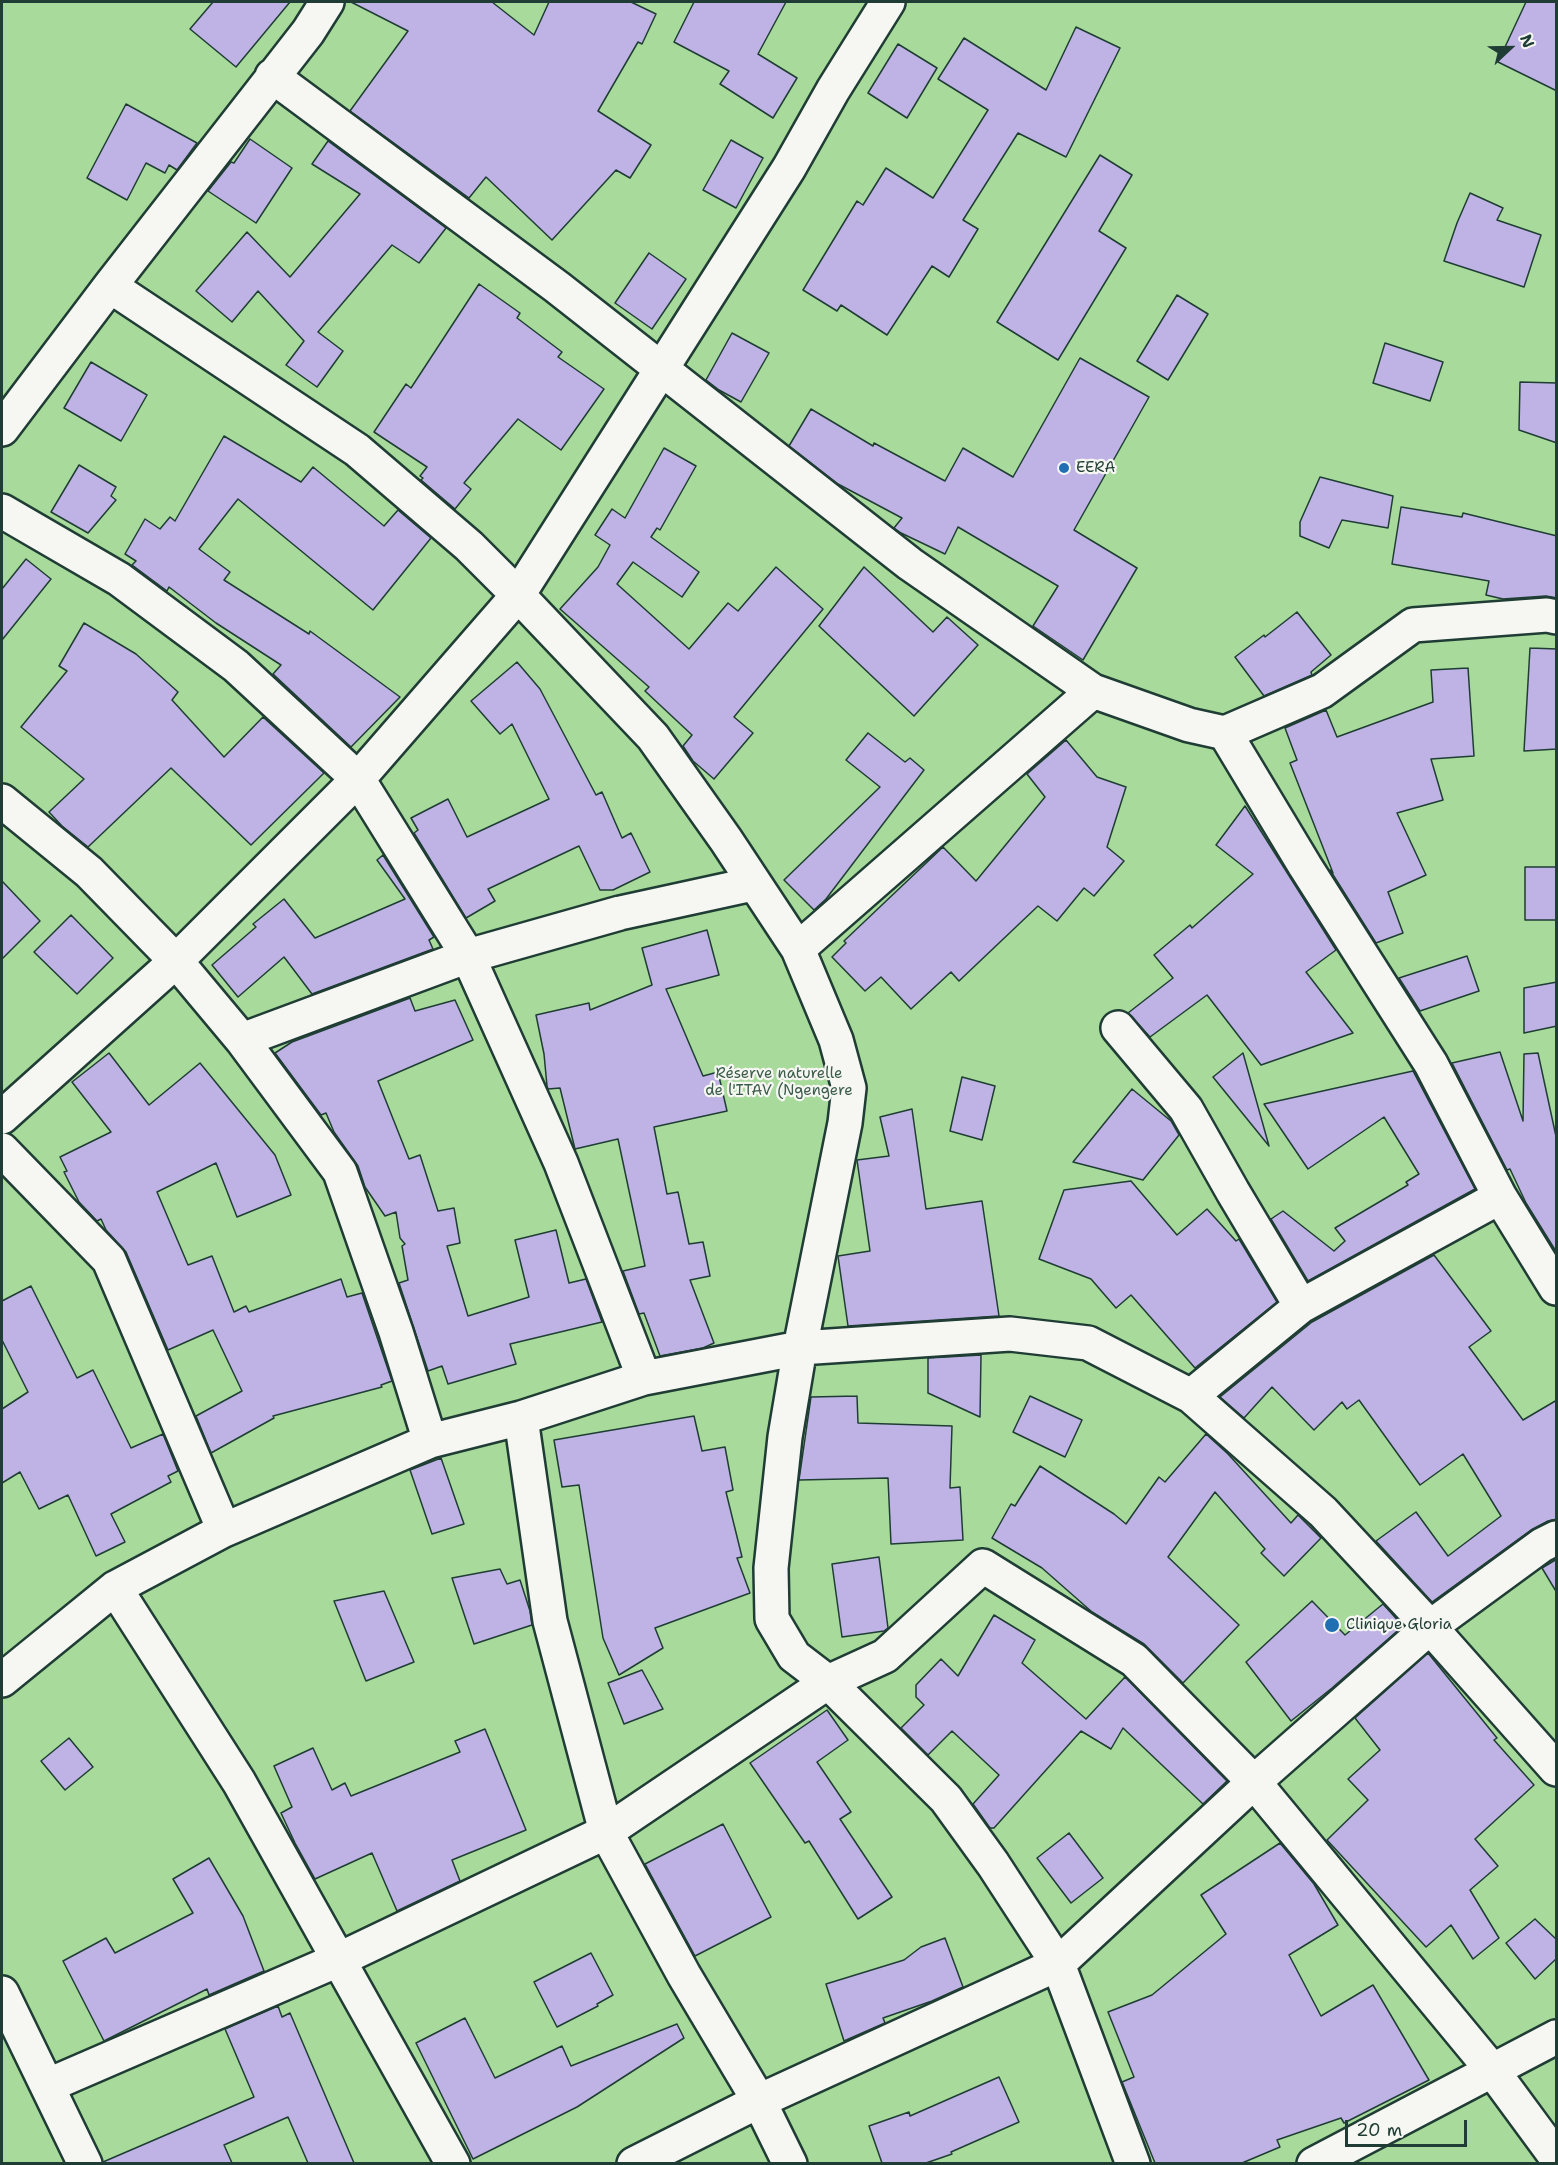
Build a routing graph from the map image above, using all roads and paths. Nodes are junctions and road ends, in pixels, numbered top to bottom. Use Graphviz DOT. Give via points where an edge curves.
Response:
graph roads {
  1 [pos="327,2"];
  2 [pos="888,2"];
  3 [pos="272,76"];
  4 [pos="110,286"];
  5 [pos="662,369"];
  6 [pos="2,429"];
  7 [pos="2,511"];
  8 [pos="518,595"];
  9 [pos="1557,616"];
  10 [pos="1093,691"];
  11 [pos="1225,733"];
  12 [pos="358,779"];
  13 [pos="2,801"];
  14 [pos="753,884"];
  15 [pos="798,950"];
  16 [pos="468,956"];
  17 [pos="176,961"];
  18 [pos="1118,1028"];
  19 [pos="242,1040"];
  20 [pos="2,1117"];
  21 [pos="2,1150"];
  22 [pos="1500,1197"];
  23 [pos="1557,1288"];
  24 [pos="1301,1306"];
  25 [pos="800,1348"];
  26 [pos="644,1378"];
  27 [pos="1191,1396"];
  28 [pos="521,1419"];
  29 [pos="429,1442"];
  30 [pos="224,1530"];
  31 [pos="1557,1538"];
  32 [pos="115,1588"];
  33 [pos="1430,1627"];
  34 [pos="2,1680"];
  35 [pos="828,1682"];
  36 [pos="1557,1769"];
  37 [pos="1254,1782"];
  38 [pos="606,1832"];
  39 [pos="340,1959"];
  40 [pos="1058,1964"];
  41 [pos="2,1993"];
  42 [pos="1557,2037"];
  43 [pos="1492,2070"];
  44 [pos="48,2085"];
  45 [pos="759,2101"];
  46 [pos="1557,2157"];
  47 [pos="85,2163"];
  48 [pos="453,2163"];
  49 [pos="634,2163"];
  50 [pos="790,2163"];
  51 [pos="1133,2163"];
  52 [pos="1314,2163"];
  1 -- 3 [label="street"];
  2 -- 5 [label="street"];
  3 -- 4 [label="street"];
  3 -- 5 [label="street"];
  4 -- 6 [label="street"];
  4 -- 8 [label="street" via="357,450 469,546"];
  5 -- 8 [label="street"];
  5 -- 10 [label="street" via="910,564"];
  7 -- 12 [label="street" via="119,579 236,666"];
  8 -- 12 [label="street"];
  8 -- 14 [label="street" via="653,737"];
  9 -- 11 [label="street" via="1413,625 1322,691"];
  10 -- 11 [label="street" via="1189,725"];
  10 -- 15 [label="street"];
  11 -- 22 [label="street" via="1431,1064"];
  12 -- 16 [label="street"];
  12 -- 17 [label="street"];
  13 -- 17 [label="street" via="89,872"];
  14 -- 15 [label="street"];
  14 -- 16 [label="street" via="620,914"];
  15 -- 25 [label="street" via="836,1040 849,1088"];
  16 -- 19 [label="street"];
  16 -- 26 [label="street" via="561,1163"];
  17 -- 19 [label="street"];
  17 -- 20 [label="street"];
  18 -- 24 [label="street" via="1186,1109"];
  19 -- 29 [label="street" via="340,1172 396,1332"];
  21 -- 30 [label="street" via="109,1260"];
  22 -- 23 [label="street"];
  22 -- 24 [label="street"];
  24 -- 27 [label="street"];
  25 -- 26 [label="street"];
  25 -- 27 [label="street" via="1010,1334 1089,1343"];
  25 -- 35 [label="street" via="784,1437 771,1568 772,1619 794,1656"];
  26 -- 28 [label="street"];
  27 -- 33 [label="street" via="1323,1512"];
  28 -- 29 [label="street"];
  28 -- 38 [label="street" via="550,1621"];
  29 -- 30 [label="street"];
  30 -- 32 [label="street"];
  31 -- 33 [label="street"];
  32 -- 34 [label="street"];
  32 -- 39 [label="street" via="239,1782"];
  33 -- 36 [label="street"];
  33 -- 37 [label="street"];
  35 -- 37 [label="street" via="885,1656 983,1566 1134,1660"];
  35 -- 38 [label="street"];
  35 -- 40 [label="street" via="946,1799"];
  37 -- 40 [label="street"];
  37 -- 43 [label="street"];
  38 -- 39 [label="street"];
  38 -- 45 [label="street"];
  39 -- 44 [label="street"];
  39 -- 48 [label="street"];
  40 -- 45 [label="street"];
  40 -- 51 [label="street"];
  41 -- 44 [label="street"];
  42 -- 43 [label="street"];
  43 -- 46 [label="street"];
  43 -- 52 [label="street"];
  44 -- 47 [label="street"];
  45 -- 49 [label="street"];
  45 -- 50 [label="street"];
}
